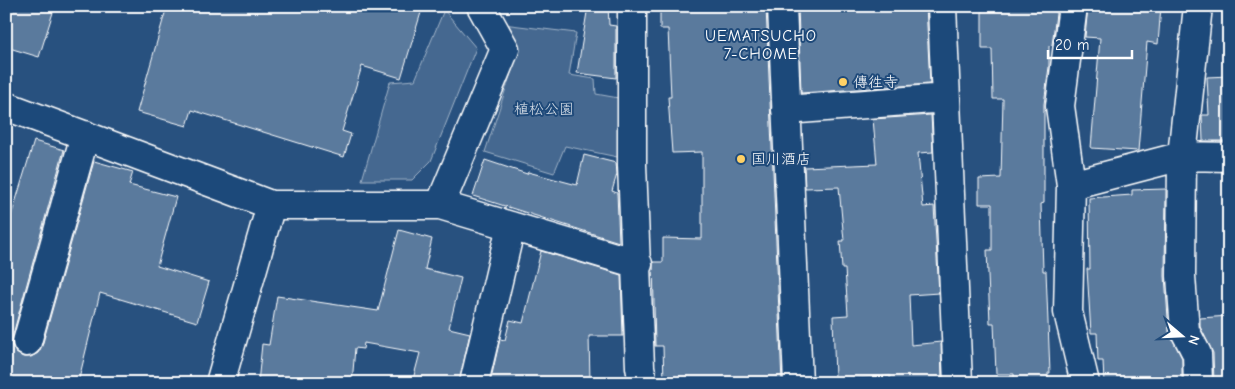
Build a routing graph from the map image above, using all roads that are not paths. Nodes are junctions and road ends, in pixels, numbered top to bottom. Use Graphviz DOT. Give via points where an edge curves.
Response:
graph roads {
  1 [pos="481,6"];
  2 [pos="632,6"];
  3 [pos="782,6"];
  4 [pos="942,6"];
  5 [pos="1073,6"];
  6 [pos="1198,6"];
  7 [pos="946,98"];
  8 [pos="6,106"];
  9 [pos="786,110"];
  10 [pos="85,135"];
  11 [pos="1182,156"];
  12 [pos="1229,157"];
  13 [pos="1071,185"];
  14 [pos="271,205"];
  15 [pos="440,205"];
  16 [pos="511,226"];
  17 [pos="638,264"];
  18 [pos="27,342"];
  19 [pos="220,383"];
  20 [pos="474,383"];
  21 [pos="643,383"];
  22 [pos="798,383"];
  23 [pos="958,383"];
  24 [pos="1084,383"];
  25 [pos="1198,383"];
  1 -- 15 [label="street" via="505,49"];
  2 -- 17 [label="street" via="632,165"];
  3 -- 9 [label="street"];
  4 -- 7 [label="street"];
  5 -- 13 [label="street" via="1060,106"];
  6 -- 11 [label="street"];
  7 -- 9 [label="street"];
  7 -- 23 [label="street"];
  8 -- 10 [label="street"];
  9 -- 22 [label="street"];
  10 -- 14 [label="street"];
  10 -- 18 [label="street"];
  11 -- 12 [label="street"];
  11 -- 13 [label="street"];
  11 -- 25 [label="street" via="1181,276 1185,332 1196,354"];
  13 -- 24 [label="street" via="1068,312"];
  14 -- 15 [label="street"];
  14 -- 19 [label="street"];
  15 -- 16 [label="street"];
  16 -- 17 [label="street"];
  16 -- 20 [label="street"];
  17 -- 21 [label="street"];
}
